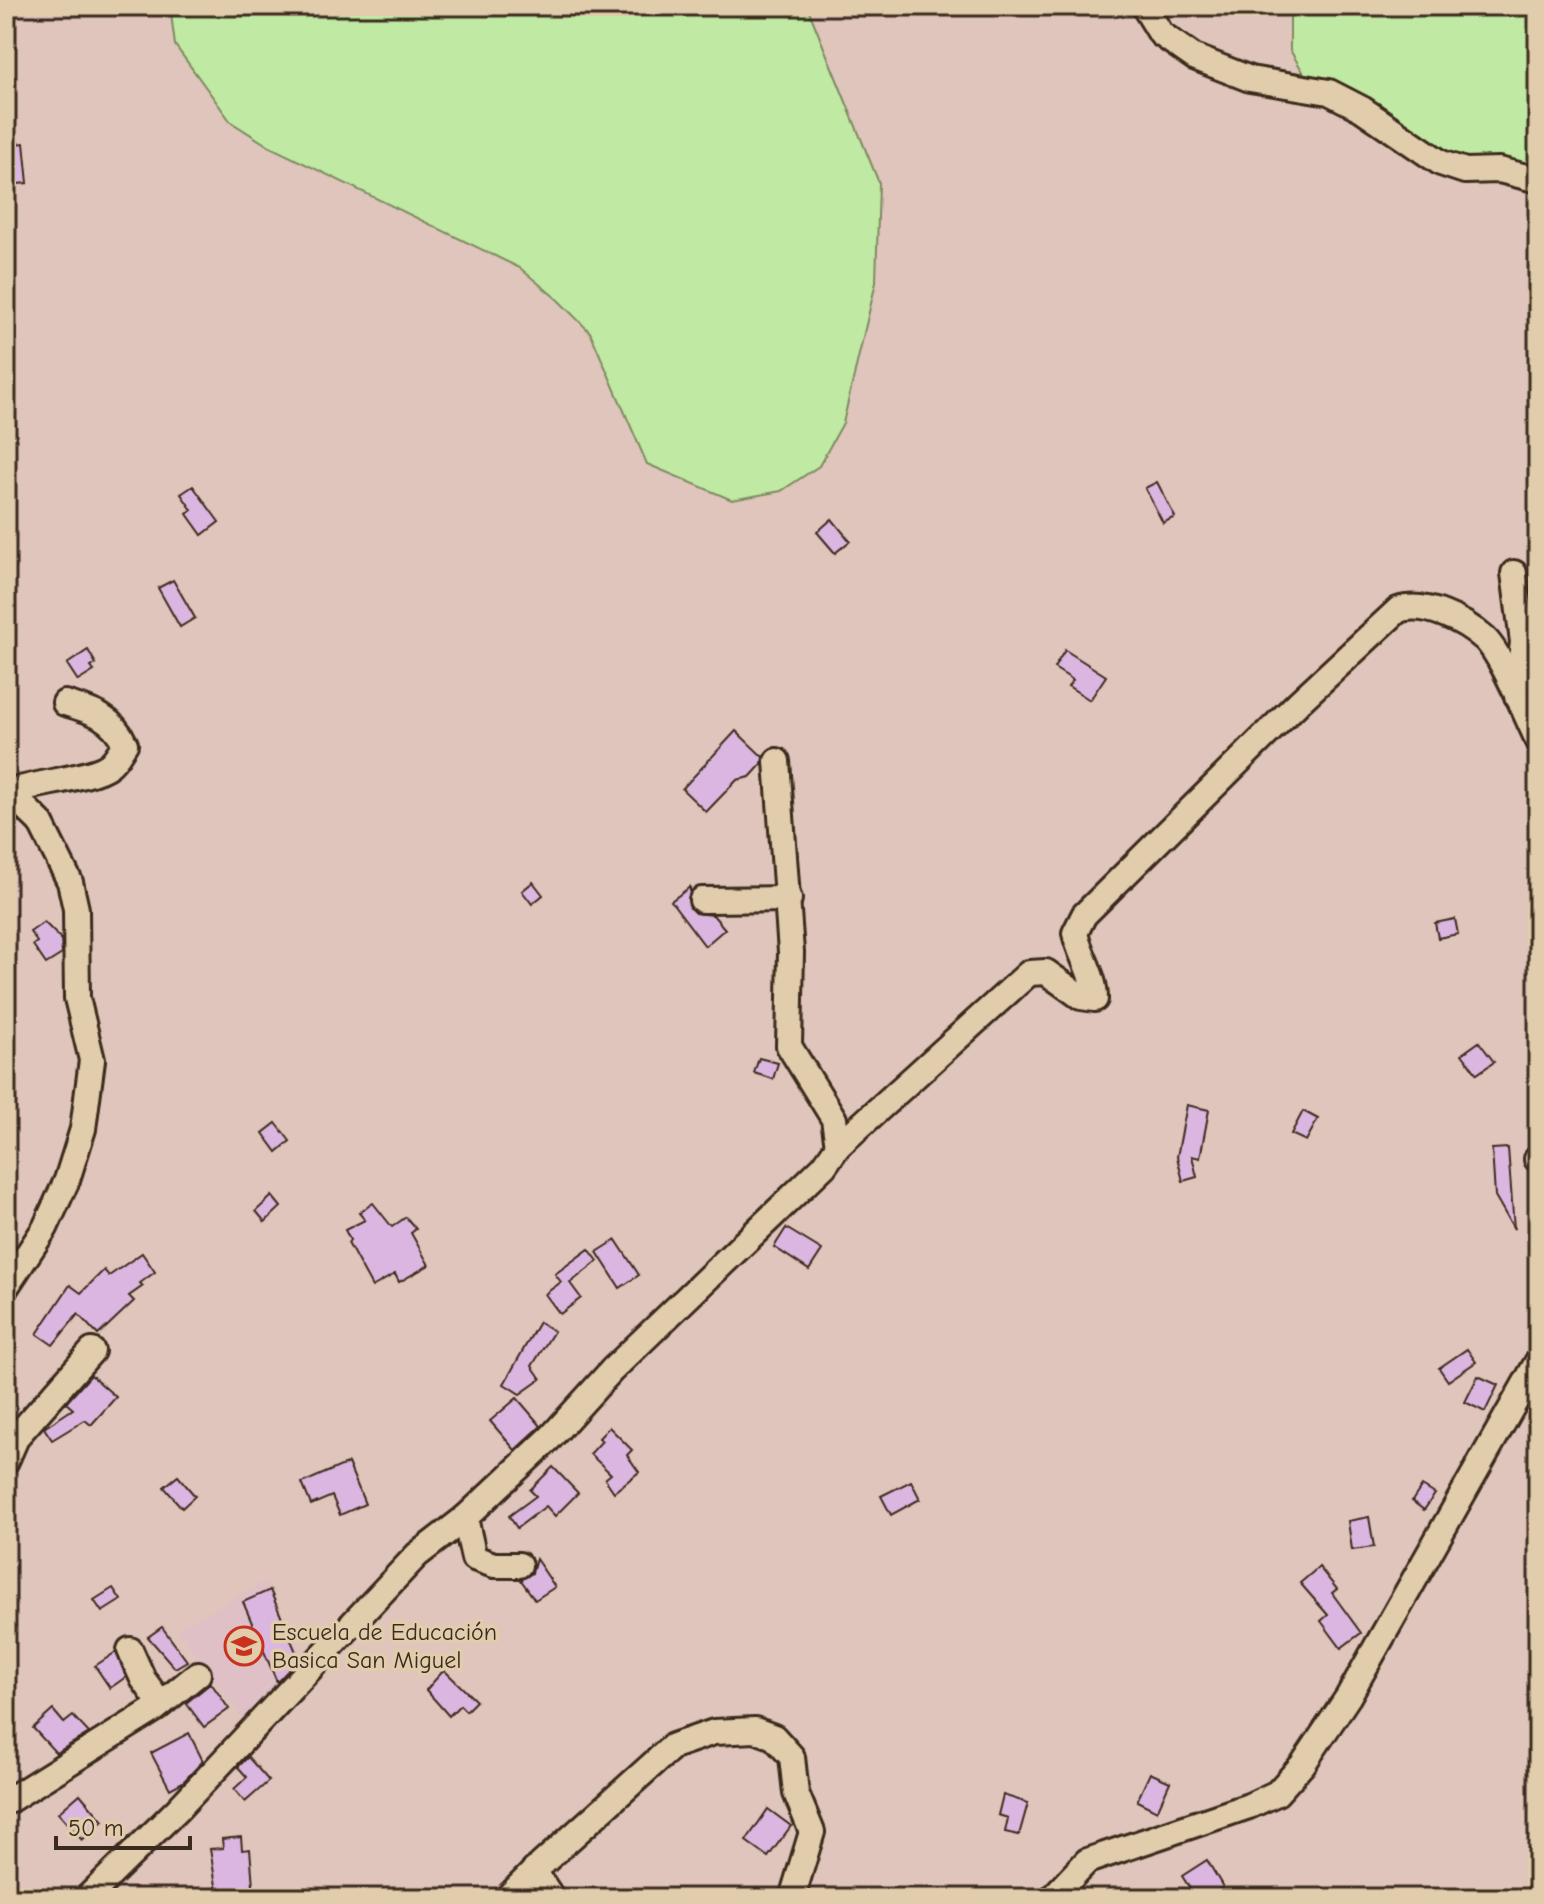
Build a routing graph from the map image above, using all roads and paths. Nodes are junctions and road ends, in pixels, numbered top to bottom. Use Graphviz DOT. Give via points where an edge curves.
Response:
graph roads {
  1 [pos="1144,6"];
  2 [pos="1538,180"];
  3 [pos="1514,573"];
  4 [pos="1517,696"];
  5 [pos="65,703"];
  6 [pos="1538,740"];
  7 [pos="777,761"];
  8 [pos="8,791"];
  9 [pos="789,899"];
  10 [pos="702,900"];
  11 [pos="838,1146"];
  12 [pos="6,1287"];
  13 [pos="92,1351"];
  14 [pos="1538,1361"];
  15 [pos="6,1461"];
  16 [pos="465,1518"];
  17 [pos="519,1565"];
  18 [pos="130,1650"];
  19 [pos="198,1674"];
  20 [pos="161,1704"];
  21 [pos="6,1802"];
  22 [pos="534,1871"];
  23 [pos="87,1898"];
  24 [pos="507,1898"];
  25 [pos="552,1898"];
  26 [pos="792,1898"];
  27 [pos="1052,1898"];
  1 -- 2 [label="street" via="1161,34 1194,57 1250,79 1329,92 1441,163"];
  3 -- 4 [label="street" via="1523,642"];
  4 -- 6 [label="street"];
  4 -- 11 [label="street" via="1487,640 1438,612 1419,606 1398,610 1084,915 1075,933 1095,984 1095,999 1081,997 1046,972 1029,973"];
  5 -- 8 [label="street" via="96,712 118,728 125,744 112,764 95,773"];
  7 -- 9 [label="street"];
  8 -- 12 [label="street" via="40,822 70,882 76,909 77,998 92,1060 88,1106 67,1180 45,1228"];
  9 -- 10 [label="street"];
  9 -- 11 [label="street" via="789,1046 834,1119"];
  11 -- 16 [label="street" via="824,1166"];
  13 -- 15 [label="street" via="17,1436"];
  14 -- 27 [label="street" via="1348,1697 1277,1793 1087,1861"];
  16 -- 17 [label="street" via="474,1558"];
  16 -- 23 [label="street" via="417,1555"];
  18 -- 20 [label="street"];
  19 -- 20 [label="street"];
  20 -- 21 [label="street"];
  22 -- 24 [label="street"];
  22 -- 25 [label="street"];
  22 -- 26 [label="street" via="673,1746 714,1732 755,1730 774,1737 792,1757 796,1793 812,1832"];
}
